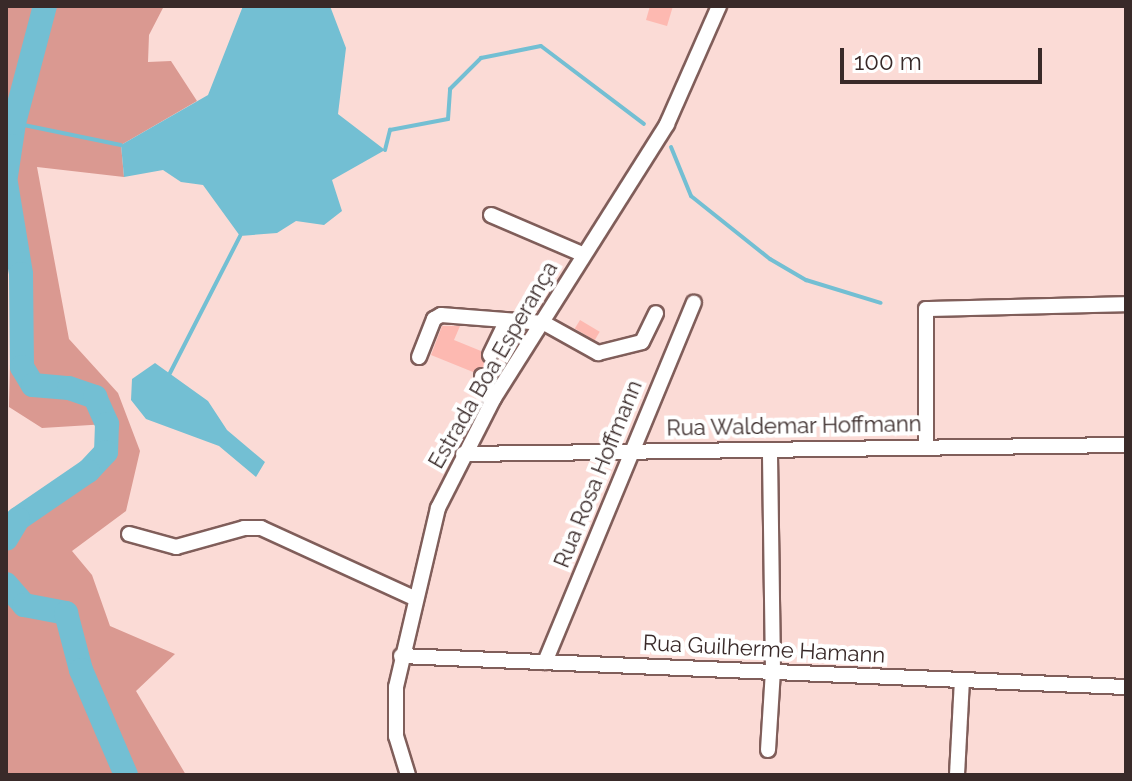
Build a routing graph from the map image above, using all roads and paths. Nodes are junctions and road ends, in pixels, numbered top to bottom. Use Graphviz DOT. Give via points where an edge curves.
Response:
graph roads {
  1 [pos="719,6"];
  2 [pos="491,215"];
  3 [pos="582,254"];
  4 [pos="694,303"];
  5 [pos="1126,304"];
  6 [pos="656,313"];
  7 [pos="544,323"];
  8 [pos="505,324"];
  9 [pos="490,355"];
  10 [pos="419,357"];
  11 [pos="482,376"];
  12 [pos="494,398"];
  13 [pos="926,445"];
  14 [pos="1126,445"];
  15 [pos="770,450"];
  16 [pos="630,452"];
  17 [pos="463,454"];
  18 [pos="129,534"];
  19 [pos="414,598"];
  20 [pos="401,656"];
  21 [pos="545,662"];
  22 [pos="773,670"];
  23 [pos="962,681"];
  24 [pos="1126,687"];
  25 [pos="768,750"];
  26 [pos="408,775"];
  27 [pos="957,775"];
  1 -- 3 [label="street, Estrada Boa Esperança" via="674,111"];
  2 -- 3 [label="street"];
  3 -- 7 [label="street, Estrada Boa Esperança"];
  4 -- 16 [label="street, Rua Rosa Hoffmann"];
  5 -- 13 [label="street" via="926,309"];
  6 -- 7 [label="street" via="642,342 606,353 589,351"];
  7 -- 8 [label="street"];
  7 -- 12 [label="street, Estrada Boa Esperança"];
  8 -- 9 [label="street"];
  8 -- 10 [label="street" via="437,317"];
  11 -- 12 [label="street"];
  12 -- 17 [label="street, Estrada Boa Esperança"];
  13 -- 14 [label="street, Rua Waldemar Hoffmann"];
  13 -- 15 [label="street, Rua Waldemar Hoffmann"];
  15 -- 16 [label="street, Rua Waldemar Hoffmann"];
  15 -- 22 [label="street"];
  16 -- 17 [label="street, Rua Waldemar Hoffmann"];
  16 -- 21 [label="street, Rua Rosa Hoffmann"];
  17 -- 19 [label="street, Estrada Boa Esperança" via="438,508"];
  18 -- 19 [label="street" via="176,547 261,528"];
  19 -- 20 [label="street, Estrada Boa Esperança"];
  20 -- 21 [label="street, Rua Guilherme Hamann"];
  20 -- 26 [label="street, Estrada Boa Esperança" via="394,715"];
  21 -- 22 [label="street, Rua Guilherme Hamann"];
  22 -- 23 [label="street, Rua Guilherme Hamann"];
  22 -- 25 [label="street"];
  23 -- 24 [label="street, Rua Guilherme Hamann"];
  23 -- 27 [label="street"];
}
